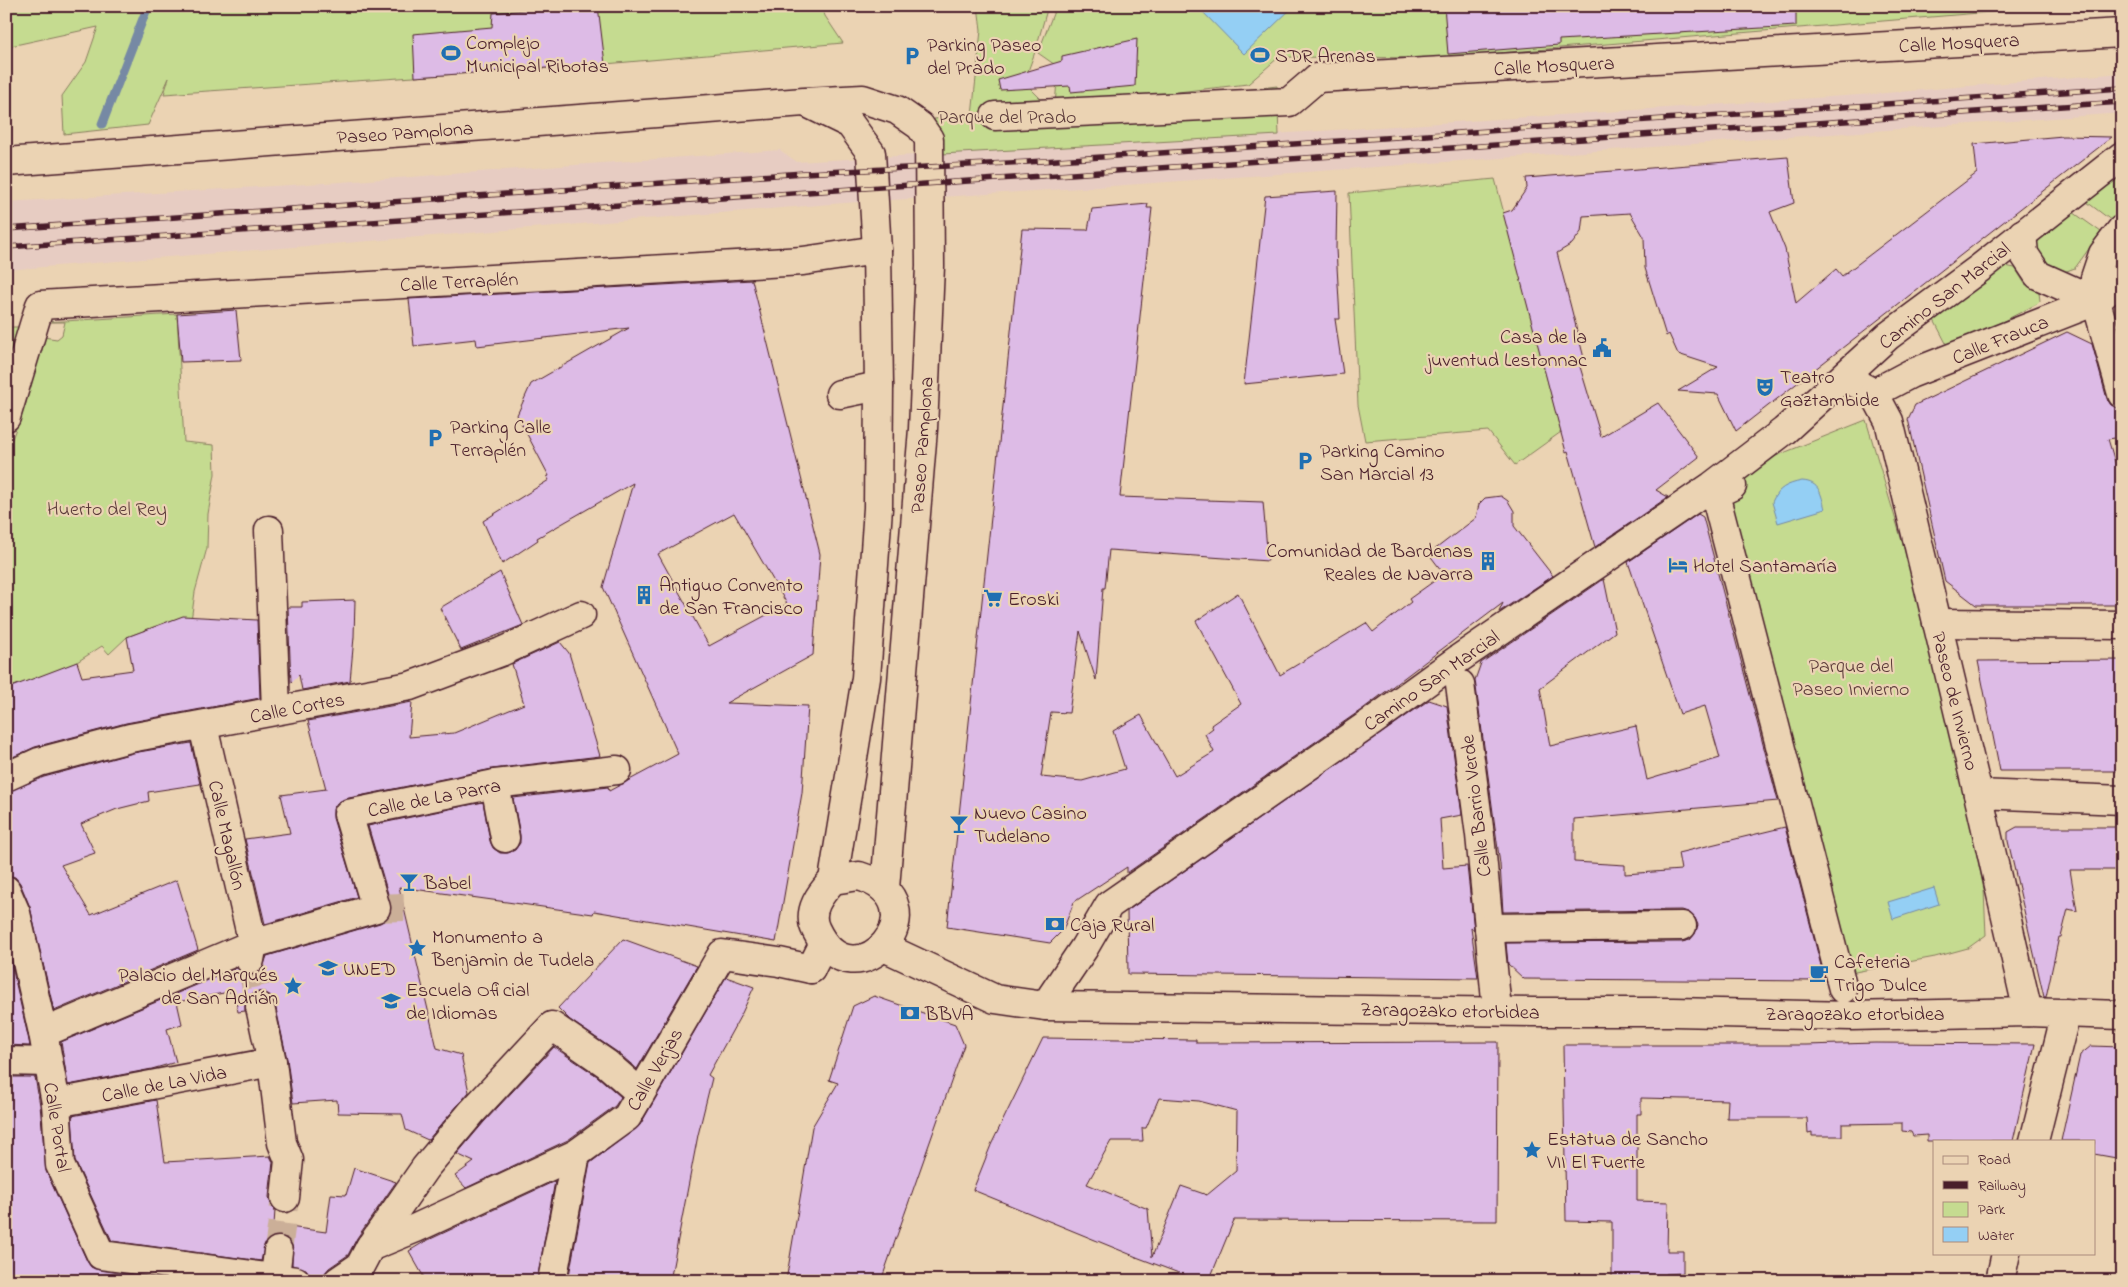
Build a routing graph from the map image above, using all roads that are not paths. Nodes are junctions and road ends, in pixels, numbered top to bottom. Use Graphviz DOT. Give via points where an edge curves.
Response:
graph roads {
  1 [pos="2122,33"];
  2 [pos="804,102"];
  3 [pos="995,116"];
  4 [pos="2122,156"];
  5 [pos="6,162"];
  6 [pos="2122,229"];
  7 [pos="2022,234"];
  8 [pos="877,250"];
  9 [pos="2122,280"];
  10 [pos="2096,301"];
  11 [pos="1844,377"];
  12 [pos="879,386"];
  13 [pos="1874,393"];
  14 [pos="840,394"];
  15 [pos="2122,394"];
  16 [pos="6,417"];
  17 [pos="1732,486"];
  18 [pos="269,530"];
  19 [pos="580,615"];
  20 [pos="1937,623"];
  21 [pos="2122,625"];
  22 [pos="1460,684"];
  23 [pos="276,710"];
  24 [pos="203,726"];
  25 [pos="617,770"];
  26 [pos="6,777"];
  27 [pos="495,784"];
  28 [pos="1978,794"];
  29 [pos="2122,800"];
  30 [pos="505,838"];
  31 [pos="833,880"];
  32 [pos="885,888"];
  33 [pos="6,890"];
  34 [pos="1682,926"];
  35 [pos="1490,928"];
  36 [pos="823,945"];
  37 [pos="884,947"];
  38 [pos="251,952"];
  39 [pos="1843,989"];
  40 [pos="1045,1006"];
  41 [pos="260,1007"];
  42 [pos="1497,1010"];
  43 [pos="2028,1012"];
  44 [pos="2066,1013"];
  45 [pos="2122,1015"];
  46 [pos="43,1032"];
  47 [pos="6,1061"];
  48 [pos="47,1062"];
  49 [pos="272,1062"];
  50 [pos="639,1092"];
  51 [pos="56,1103"];
  52 [pos="2034,1140"];
  53 [pos="576,1154"];
  54 [pos="285,1198"];
  55 [pos="2006,1254"];
  56 [pos="370,1265"];
  57 [pos="283,1270"];
  58 [pos="338,1281"];
  59 [pos="552,1281"];
  60 [pos="2000,1281"];
  1 -- 3 [label="street, Calle Mosquera" via="1317,78 1289,102"];
  2 -- 5 [label="street, Paseo Pamplona"];
  2 -- 8 [label="street, Paseo Pamplona" via="850,124 871,153"];
  2 -- 32 [label="street, Paseo Pamplona" via="864,99 897,110 920,126 930,139 930,266 923,429"];
  4 -- 7 [label="street, Camino San Marcial"];
  6 -- 10 [label="street" via="2100,262 2095,278"];
  7 -- 10 [label="street, Camino San Marcial" via="2024,254 2038,275"];
  7 -- 11 [label="street, Camino San Marcial" via="1888,336"];
  8 -- 12 [label="street, Paseo Pamplona"];
  8 -- 16 [label="street, Calle Terraplén" via="803,261 40,305"];
  9 -- 10 [label="street, Calle Frauca"];
  10 -- 13 [label="street, Calle Frauca" via="1910,374"];
  10 -- 15 [label="street"];
  11 -- 13 [label="street"];
  11 -- 40 [label="street, Camino San Marcial" via="1784,431 1712,486 1457,660 1109,905"];
  12 -- 14 [label="street"];
  12 -- 31 [label="street, Paseo Pamplona" via="878,508 866,678"];
  13 -- 20 [label="street, Paseo de Invierno" via="1889,421"];
  17 -- 39 [label="street" via="1715,494"];
  18 -- 23 [label="street"];
  19 -- 23 [label="street, Calle Cortes" via="500,652 410,686"];
  20 -- 21 [label="street"];
  20 -- 28 [label="street, Paseo de Invierno"];
  22 -- 35 [label="street, Calle Barrio Verde"];
  23 -- 24 [label="street, Calle Cortes"];
  24 -- 26 [label="street, Calle Cortes" via="130,738 39,762"];
  24 -- 38 [label="street, Calle Magallón"];
  25 -- 27 [label="street, Calle de La Parra"];
  27 -- 30 [label="street"];
  27 -- 38 [label="street, Calle de La Parra" via="348,814 376,908"];
  28 -- 29 [label="street"];
  28 -- 43 [label="street, Paseo de Invierno"];
  31 -- 32 [label="street" via="859,876"];
  31 -- 36 [label="street" via="817,900 813,912 814,927"];
  32 -- 37 [label="street" via="895,907 896,921"];
  33 -- 46 [label="street, Calle Portal" via="16,913"];
  34 -- 35 [label="street"];
  35 -- 42 [label="street, Calle Barrio Verde"];
  36 -- 37 [label="street" via="848,959 869,956"];
  36 -- 50 [label="street, Calle Verjas" via="811,969 722,954"];
  37 -- 40 [label="street, Zaragozako etorbidea" via="995,999"];
  38 -- 46 [label="street"];
  40 -- 42 [label="street, Zaragozako etorbidea"];
  41 -- 49 [label="street"];
  42 -- 43 [label="street, Zaragozako etorbidea" via="1851,1016"];
  43 -- 44 [label="street, Zaragozako etorbidea"];
  44 -- 45 [label="street"];
  44 -- 52 [label="street"];
  46 -- 48 [label="street, Calle Portal"];
  47 -- 48 [label="street"];
  48 -- 51 [label="street, Calle Portal"];
  49 -- 51 [label="street, Calle de La Vida"];
  49 -- 54 [label="street" via="282,1143 289,1160"];
  50 -- 53 [label="street, Calle Verjas" via="626,1116"];
  50 -- 56 [label="street, Calle Verjas" via="607,1064 552,1026 425,1168"];
  51 -- 57 [label="street, Calle Portal" via="60,1165 101,1255"];
  53 -- 56 [label="street, Calle Verjas" via="416,1228"];
  53 -- 59 [label="street"];
  55 -- 60 [label="street"];
  56 -- 58 [label="street, Calle Verjas"];
}
